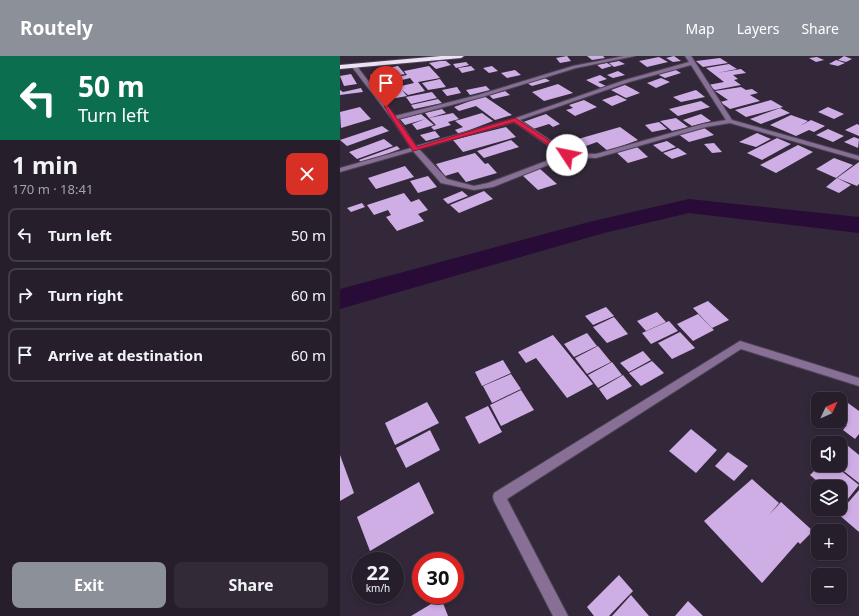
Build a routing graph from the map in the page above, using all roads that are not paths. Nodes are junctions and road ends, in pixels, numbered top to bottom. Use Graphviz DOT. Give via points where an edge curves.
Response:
graph roads {
  1 [pos="461,56"];
  2 [pos="632,56"];
  3 [pos="688,56"];
  4 [pos="692,63"];
  5 [pos="354,66"];
  6 [pos="340,67"];
  7 [pos="394,118"];
  8 [pos="515,120"];
  9 [pos="730,121"];
  10 [pos="415,149"];
  11 [pos="567,155"];
  12 [pos="859,158"];
  13 [pos="340,170"];
  14 [pos="859,382"];
  15 [pos="561,616"];
  1 -- 5 [label="highway"];
  2 -- 7 [label="street" via="575,67 480,96"];
  3 -- 4 [label="street"];
  4 -- 8 [label="street" via="627,81"];
  4 -- 9 [label="street"];
  5 -- 6 [label="highway"];
  5 -- 7 [label="street"];
  7 -- 10 [label="street"];
  8 -- 10 [label="street"];
  8 -- 11 [label="street"];
  9 -- 11 [label="street" via="705,125 596,156"];
  9 -- 12 [label="street"];
  10 -- 11 [label="street" via="444,181 474,188 490,185"];
  10 -- 13 [label="street"];
  14 -- 15 [label="street" via="740,345 499,498"];
}
